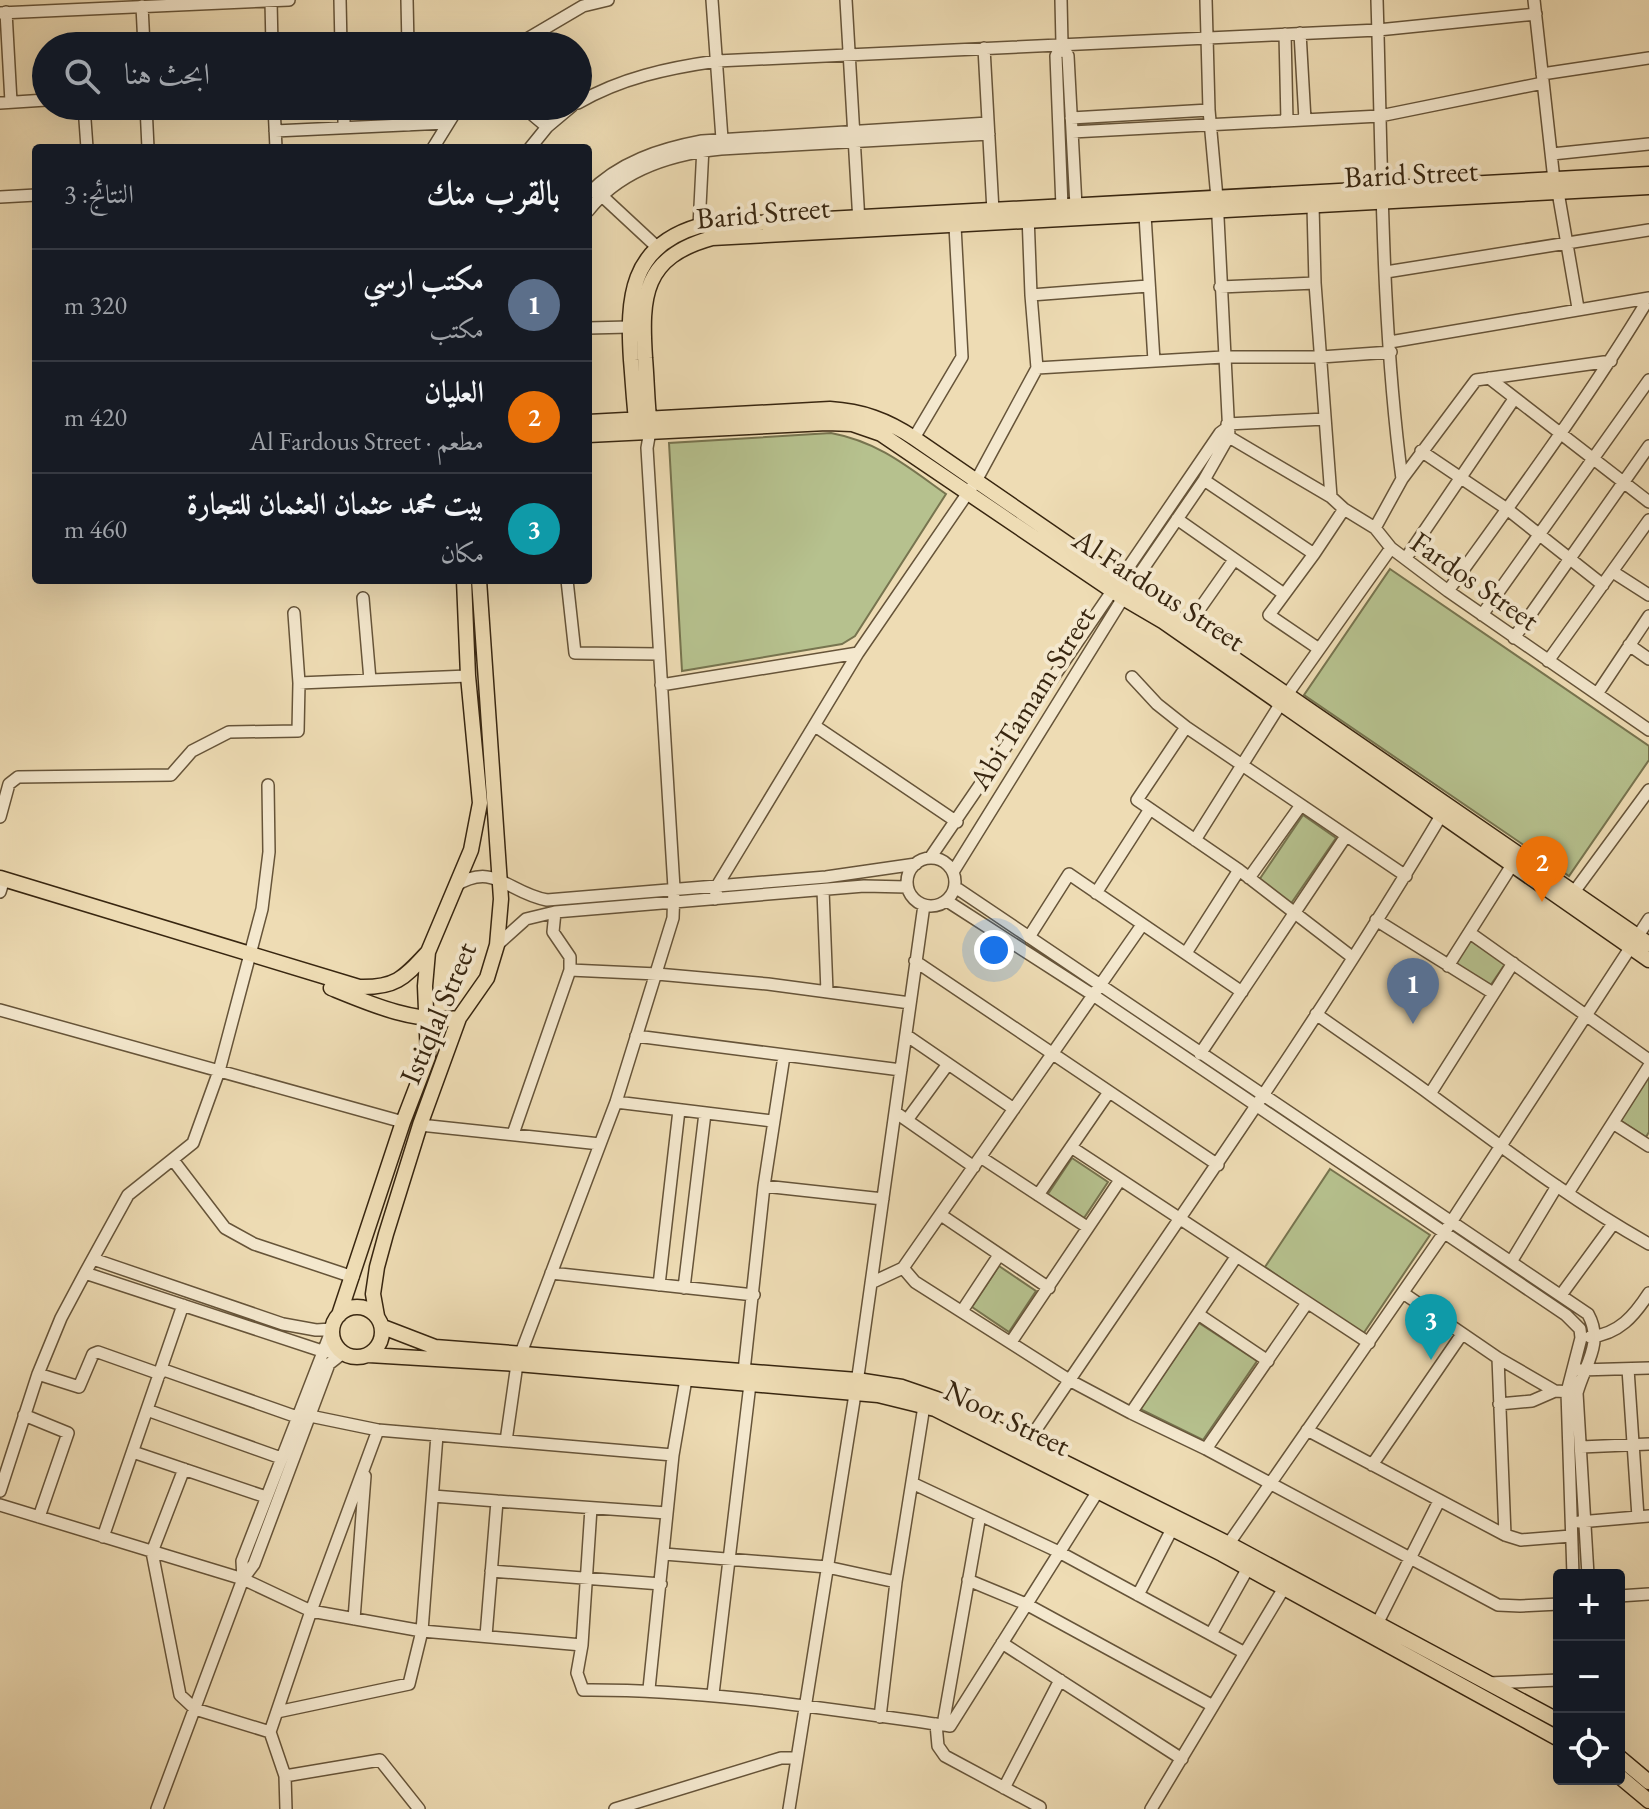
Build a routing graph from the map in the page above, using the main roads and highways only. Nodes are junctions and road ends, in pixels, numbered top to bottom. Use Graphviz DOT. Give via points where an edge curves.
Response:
graph roads {
  1 [pos="1649,174"];
  2 [pos="1556,186"];
  3 [pos="1649,187"];
  4 [pos="1383,195"];
  5 [pos="1217,205"];
  6 [pos="1028,215"];
  7 [pos="859,225"];
  8 [pos="707,230"];
  9 [pos="592,422"];
  10 [pos="643,425"];
  11 [pos="592,434"];
  12 [pos="971,487"];
  13 [pos="464,584"];
  14 [pos="479,584"];
  15 [pos="1122,589"];
  16 [pos="1284,698"];
  17 [pos="1445,809"];
  18 [pos="1,883"];
  19 [pos="1570,898"];
  20 [pos="1639,942"];
  21 [pos="428,952"];
  22 [pos="1649,960"];
  23 [pos="284,964"];
  24 [pos="426,1016"];
  25 [pos="459,1018"];
  26 [pos="336,1322"];
  27 [pos="380,1322"];
  28 [pos="369,1355"];
  29 [pos="519,1359"];
  30 [pos="747,1378"];
  31 [pos="856,1387"];
  32 [pos="1225,1549"];
  33 [pos="1553,1718"];
  34 [pos="1553,1736"];
  35 [pos="1625,1761"];
  36 [pos="1646,1773"];
  37 [pos="1625,1781"];
  38 [pos="1649,1801"];
  1 -- 2 [label="main road, Barid Street"];
  2 -- 3 [label="main road, Barid Street"];
  2 -- 4 [label="main road, Barid Street"];
  4 -- 5 [label="main road, Barid Street"];
  4 -- 5 [label="main road, Barid Street" via="1313,206"];
  5 -- 6 [label="main road, Barid Street" via="1145,215"];
  5 -- 6 [label="main road, Barid Street" via="1069,207"];
  6 -- 7 [label="main road, Barid Street" via="955,226"];
  6 -- 7 [label="main road, Barid Street" via="993,211"];
  7 -- 8 [label="main road, Barid Street"];
  8 -- 10 [label="main road, Barid Street" via="678,250 649,285 643,328"];
  8 -- 10 [label="main road, Barid Street" via="683,231 657,247 633,287 629,327"];
  9 -- 10 [label="main road, Al Fardous Street"];
  10 -- 11 [label="main road, Al Fardous Street"];
  10 -- 12 [label="main road, Al Fardous Street" via="852,424 881,434"];
  10 -- 12 [label="main road, Al Fardous Street" via="856,410 914,438"];
  12 -- 15 [label="main road, Al Fardous Street"];
  13 -- 21 [label="main road, Istiqlal Street" via="480,803 471,850"];
  14 -- 25 [label="main road, Istiqlal Street" via="499,881 497,945 487,978"];
  15 -- 16 [label="main road, Al Fardous Street"];
  15 -- 16 [label="main road, Al Fardous Street" via="1187,627"];
  16 -- 17 [label="main road, Al Fardous Street"];
  17 -- 19 [label="main road, Al Fardous Street"];
  17 -- 19 [label="main road, Al Fardous Street" via="1512,865"];
  18 -- 23 [label="main road"];
  19 -- 20 [label="main road, Al Fardous Street"];
  20 -- 22 [label="main road, Al Fardous Street"];
  21 -- 23 [label="main road" via="408,974 384,988 359,987"];
  21 -- 24 [label="main road, Istiqlal Street"];
  23 -- 24 [label="main road" via="379,1007"];
  24 -- 25 [label="main road"];
  24 -- 26 [label="main road, Istiqlal Street" via="428,1057"];
  25 -- 27 [label="main road, Istiqlal Street" via="377,1267 373,1294"];
  26 -- 27 [label="main road" via="346,1309 363,1307"];
  26 -- 28 [label="main road" via="334,1342 343,1353"];
  27 -- 28 [label="main road" via="381,1343"];
  27 -- 29 [label="main road, Noor Street" via="435,1347"];
  28 -- 29 [label="main road, Noor Street"];
  29 -- 30 [label="main road, Noor Street"];
  29 -- 30 [label="main road, Noor Street" via="686,1379"];
  30 -- 31 [label="main road, Noor Street"];
  31 -- 32 [label="main road, Noor Street" via="935,1409 1172,1529"];
  31 -- 32 [label="main road, Noor Street" via="902,1387 937,1399"];
  32 -- 33 [label="main road, Noor Street"];
  32 -- 34 [label="main road, Noor Street" via="1248,1568"];
  35 -- 36 [label="main road"];
  37 -- 38 [label="main road"];
}
